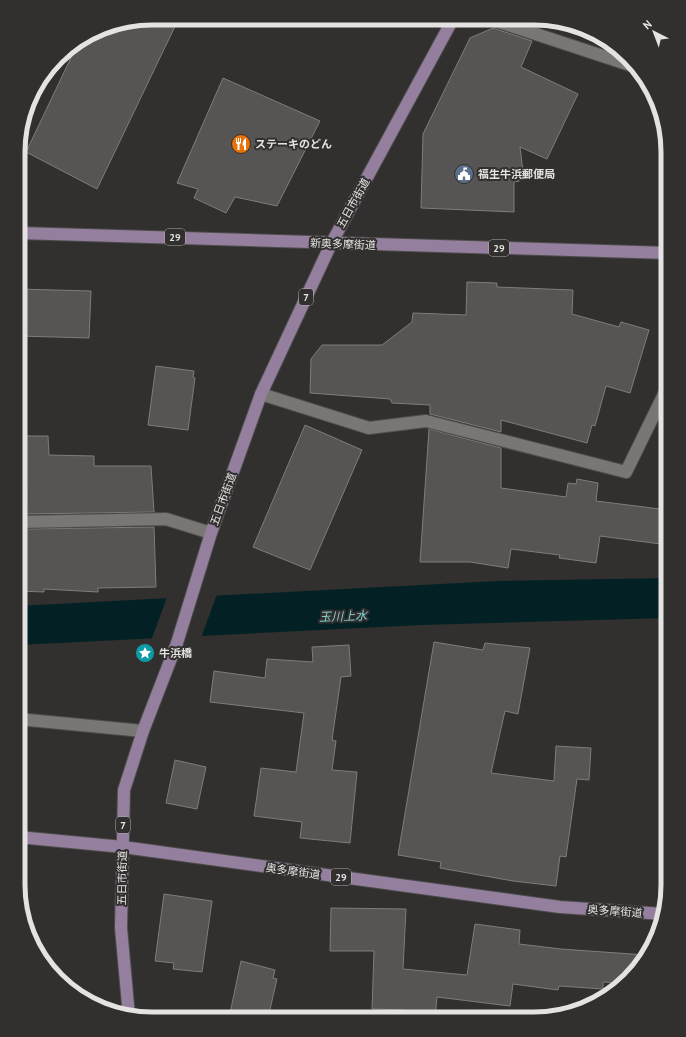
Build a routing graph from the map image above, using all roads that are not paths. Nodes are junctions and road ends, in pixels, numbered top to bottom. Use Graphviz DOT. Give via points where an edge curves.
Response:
graph roads {
  1 [pos="450,25"];
  2 [pos="508,25"];
  3 [pos="625,63"];
  4 [pos="25,233"];
  5 [pos="331,244"];
  6 [pos="661,253"];
  7 [pos="261,394"];
  8 [pos="661,400"];
  9 [pos="25,522"];
  10 [pos="211,533"];
  11 [pos="25,720"];
  12 [pos="143,731"];
  13 [pos="25,838"];
  14 [pos="123,847"];
  15 [pos="658,914"];
  16 [pos="128,1010"];
  1 -- 5 [label="main road, 五日市街道 / 7"];
  2 -- 3 [label="street"];
  4 -- 5 [label="main road, 新奥多摩街道 / 29"];
  5 -- 6 [label="main road, 新奥多摩街道 / 29"];
  5 -- 7 [label="main road, 五日市街道 / 7"];
  7 -- 8 [label="street" via="369,428 426,421 626,472"];
  7 -- 10 [label="main road, 五日市街道 / 7"];
  9 -- 10 [label="street" via="166,519"];
  10 -- 12 [label="main road, 五日市街道 / 7" via="177,643"];
  11 -- 12 [label="street"];
  12 -- 14 [label="main road, 五日市街道 / 7" via="124,790"];
  13 -- 14 [label="main road, 奥多摩街道 / 29"];
  14 -- 15 [label="main road, 奥多摩街道 / 29" via="560,907"];
  14 -- 16 [label="main road, 五日市街道 / 7" via="121,928"];
}
